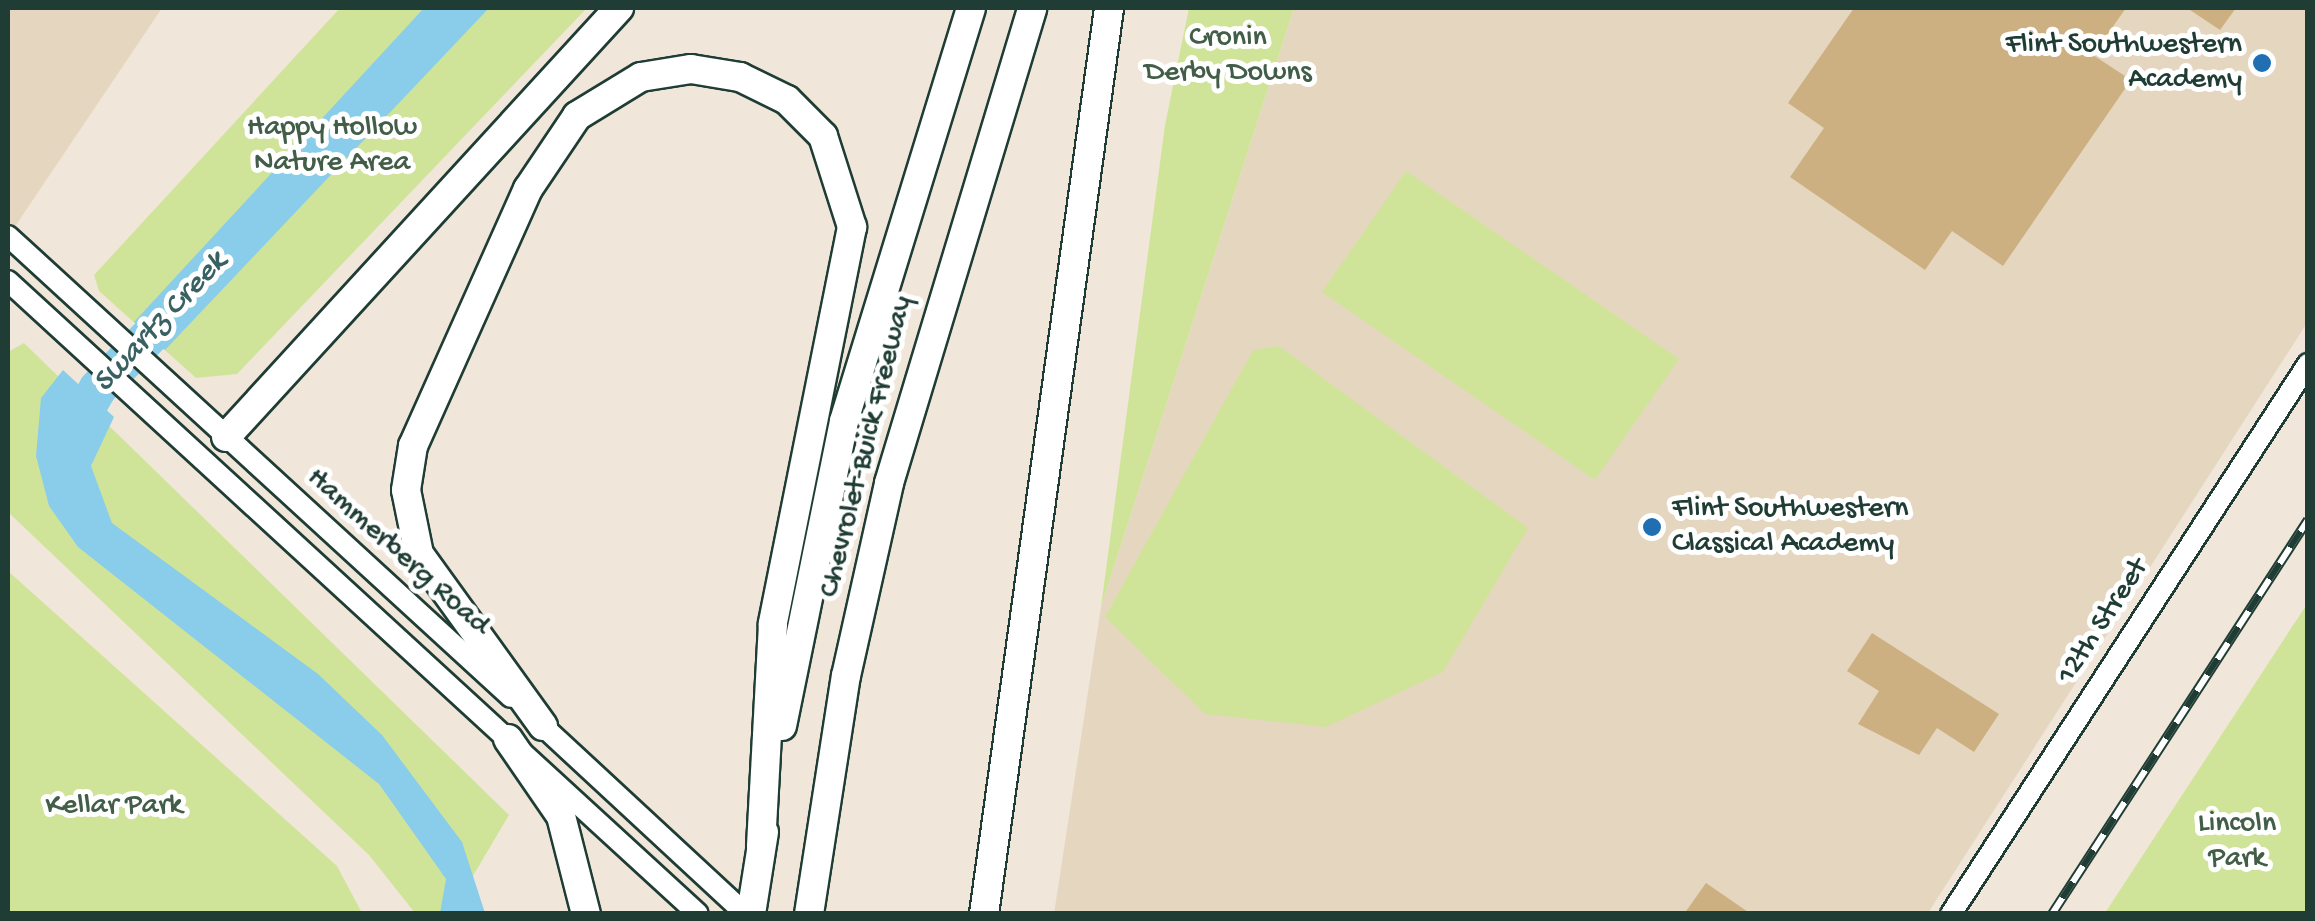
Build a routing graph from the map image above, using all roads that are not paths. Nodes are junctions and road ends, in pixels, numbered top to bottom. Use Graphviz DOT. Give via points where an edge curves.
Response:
graph roads {
  1 [pos="619,8"];
  2 [pos="971,8"];
  3 [pos="1032,8"];
  4 [pos="1109,8"];
  5 [pos="8,236"];
  6 [pos="8,281"];
  7 [pos="2308,364"];
  8 [pos="226,437"];
  9 [pos="227,482"];
  10 [pos="543,726"];
  11 [pos="508,739"];
  12 [pos="760,852"];
  13 [pos="810,909"];
  14 [pos="586,914"];
  15 [pos="698,914"];
  16 [pos="749,914"];
  17 [pos="984,914"];
  18 [pos="1952,914"];
  1 -- 8 [label="highway"];
  2 -- 12 [label="highway, Chevrolet-Buick Freeway" via="844,421"];
  3 -- 13 [label="highway, Chevrolet-Buick Freeway" via="898,448 846,676"];
  4 -- 17 [label="highway"];
  5 -- 8 [label="street, Hammerberg Road"];
  6 -- 9 [label="street, Hammerberg Road"];
  7 -- 18 [label="street, 12th Street"];
  8 -- 9 [label="street"];
  8 -- 10 [label="street, Hammerberg Road"];
  9 -- 11 [label="street, Hammerberg Road"];
  10 -- 12 [label="highway" via="428,572 407,513 413,446 528,189 577,116 641,77 690,69 740,76 787,100 823,136 852,227 774,624"];
  10 -- 16 [label="street, Hammerberg Road"];
  11 -- 14 [label="highway" via="562,816"];
  11 -- 15 [label="street, Hammerberg Road"];
  12 -- 16 [label="highway, Chevrolet-Buick Freeway"];
}
